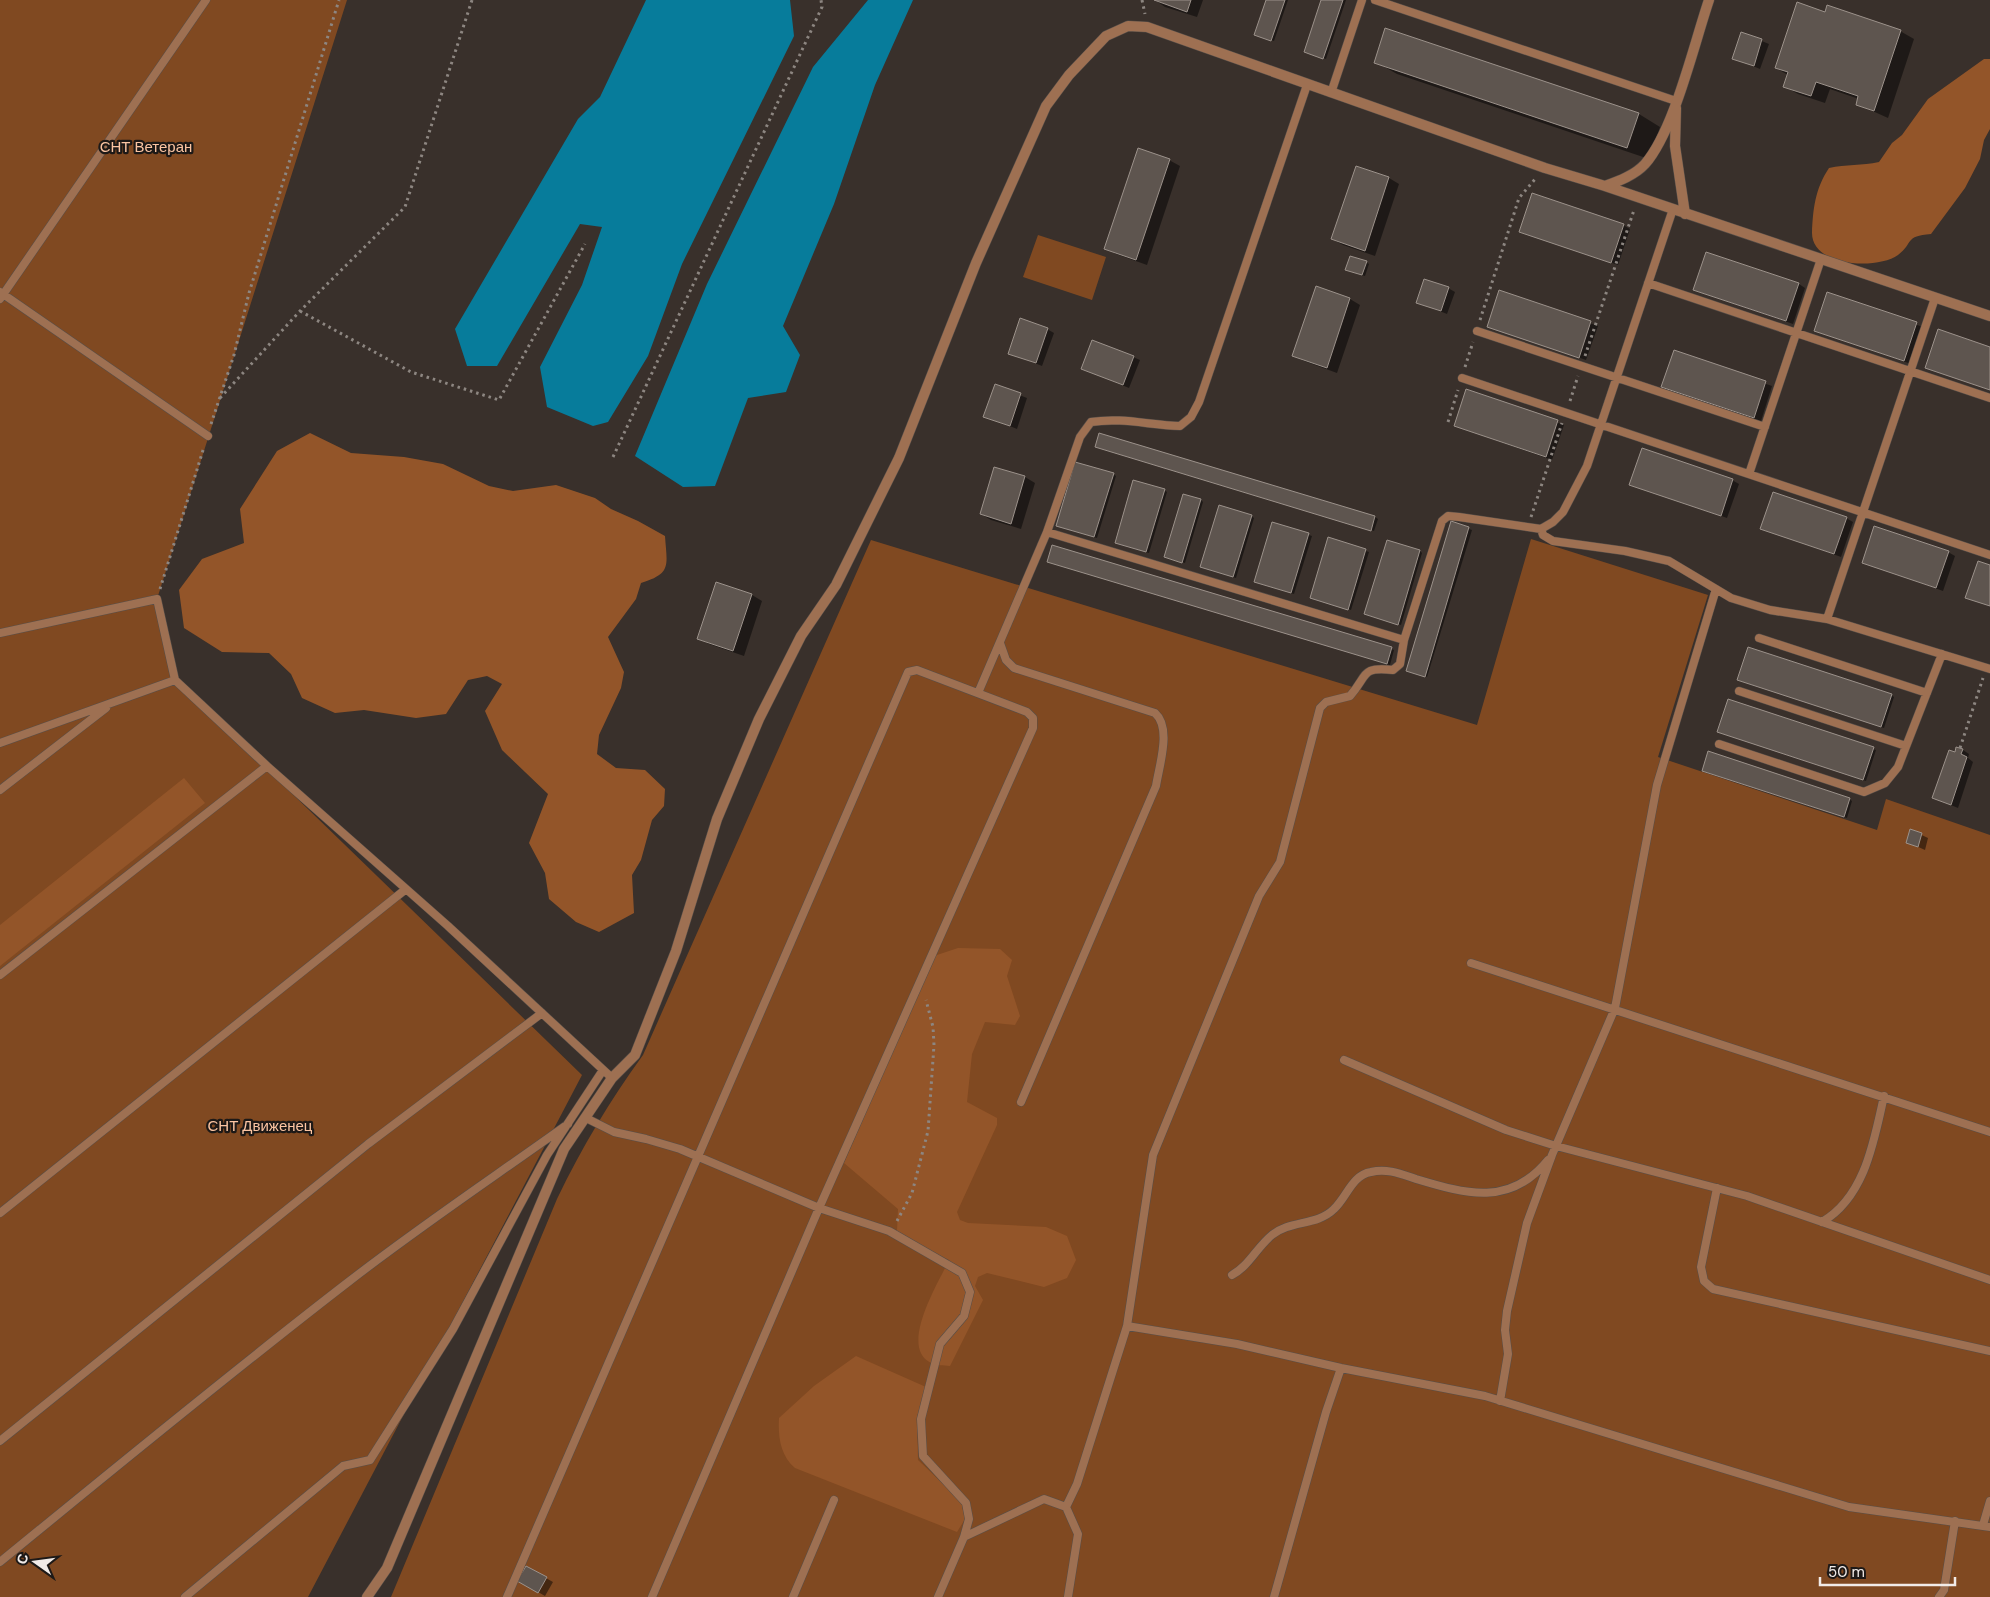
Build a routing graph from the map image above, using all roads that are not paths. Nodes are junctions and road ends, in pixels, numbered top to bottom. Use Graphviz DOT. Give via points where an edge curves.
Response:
graph roads {
  1 [pos="206,0"];
  2 [pos="1362,0"];
  3 [pos="1375,0"];
  4 [pos="1709,0"];
  5 [pos="1307,85"];
  6 [pos="1331,93"];
  7 [pos="1676,101"];
  8 [pos="1605,186"];
  9 [pos="1673,209"];
  10 [pos="1686,214"];
  11 [pos="1821,259"];
  12 [pos="1648,283"];
  13 [pos="1,295"];
  14 [pos="1935,298"];
  15 [pos="1990,316"];
  16 [pos="1477,331"];
  17 [pos="1797,333"];
  18 [pos="1910,371"];
  19 [pos="1462,378"];
  20 [pos="1617,378"];
  21 [pos="1990,398"];
  22 [pos="1601,424"];
  23 [pos="1765,428"];
  24 [pos="208,436"];
  25 [pos="1749,474"];
  26 [pos="1863,512"];
  27 [pos="1541,529"];
  28 [pos="1047,532"];
  29 [pos="1990,555"];
  30 [pos="1716,589"];
  31 [pos="1827,620"];
  32 [pos="0,633"];
  33 [pos="1759,638"];
  34 [pos="1404,640"];
  35 [pos="1000,641"];
  36 [pos="1942,654"];
  37 [pos="1988,668"];
  38 [pos="175,680"];
  39 [pos="1739,691"];
  40 [pos="978,693"];
  41 [pos="1927,693"];
  42 [pos="112,704"];
  43 [pos="0,743"];
  44 [pos="1720,744"];
  45 [pos="1906,746"];
  46 [pos="266,766"];
  47 [pos="0,790"];
  48 [pos="406,889"];
  49 [pos="1471,963"];
  50 [pos="0,976"];
  51 [pos="1615,1008"];
  52 [pos="542,1013"];
  53 [pos="1344,1060"];
  54 [pos="603,1070"];
  55 [pos="612,1078"];
  56 [pos="1884,1096"];
  57 [pos="1021,1102"];
  58 [pos="586,1118"];
  59 [pos="568,1124"];
  60 [pos="1990,1132"];
  61 [pos="1556,1146"];
  62 [pos="1552,1155"];
  63 [pos="697,1157"];
  64 [pos="1717,1188"];
  65 [pos="819,1208"];
  66 [pos="0,1213"];
  67 [pos="1822,1222"];
  68 [pos="1232,1275"];
  69 [pos="1990,1280"];
  70 [pos="1128,1326"];
  71 [pos="1990,1351"];
  72 [pos="1341,1368"];
  73 [pos="1500,1401"];
  74 [pos="0,1441"];
  75 [pos="834,1500"];
  76 [pos="1990,1501"];
  77 [pos="1066,1507"];
  78 [pos="1955,1521"];
  79 [pos="1986,1526"];
  80 [pos="964,1537"];
  81 [pos="0,1562"];
  82 [pos="185,1597"];
  83 [pos="367,1597"];
  84 [pos="507,1597"];
  85 [pos="652,1597"];
  86 [pos="793,1597"];
  87 [pos="938,1597"];
  88 [pos="1068,1597"];
  89 [pos="1274,1597"];
  90 [pos="1938,1597"];
  1 -- 13 [label="lane"];
  2 -- 6 [label="lane"];
  3 -- 7 [label="lane"];
  4 -- 7 [label="street"];
  5 -- 6 [label="street"];
  5 -- 28 [label="lane" via="1199,402 1191,417 1180,426 1110,419 1090,422 1080,437"];
  5 -- 55 [label="street" via="1147,27 1128,26 1106,36 1069,75 1046,106 976,263 899,458 836,585 801,636 759,719 717,819 676,951 635,1055"];
  6 -- 8 [label="street"];
  7 -- 8 [label="street" via="1660,142 1644,165"];
  7 -- 10 [label="street" via="1675,146"];
  8 -- 9 [label="street"];
  9 -- 10 [label="street"];
  9 -- 12 [label="lane"];
  10 -- 11 [label="street"];
  11 -- 14 [label="street"];
  11 -- 17 [label="lane"];
  12 -- 17 [label="lane"];
  12 -- 20 [label="lane"];
  13 -- 24 [label="lane"];
  14 -- 15 [label="street"];
  14 -- 18 [label="lane"];
  16 -- 20 [label="lane"];
  17 -- 18 [label="lane"];
  17 -- 23 [label="lane"];
  18 -- 21 [label="lane"];
  18 -- 26 [label="lane"];
  19 -- 22 [label="lane"];
  20 -- 22 [label="lane"];
  20 -- 23 [label="lane"];
  22 -- 25 [label="lane"];
  22 -- 27 [label="lane" via="1587,466 1563,512"];
  23 -- 25 [label="lane"];
  25 -- 26 [label="lane"];
  26 -- 29 [label="lane"];
  26 -- 31 [label="lane"];
  27 -- 30 [label="lane" via="1543,535 1553,541 1669,561"];
  27 -- 34 [label="lane" via="1448,516 1442,521"];
  28 -- 34 [label="lane"];
  28 -- 35 [label="lane"];
  30 -- 31 [label="lane" via="1731,598 1770,610"];
  30 -- 51 [label="lane" via="1658,785"];
  31 -- 36 [label="lane"];
  32 -- 38 [label="lane" via="157,599"];
  33 -- 41 [label="lane"];
  34 -- 70 [label="lane" via="1400,664 1393,670 1376,668 1367,672 1350,696 1326,702 1320,708 1280,862 1258,896 1153,1154"];
  35 -- 40 [label="lane"];
  35 -- 57 [label="lane" via="1001,651 1014,668 1155,713 1161,719 1163,731 1156,786"];
  36 -- 37 [label="lane"];
  36 -- 41 [label="lane"];
  38 -- 42 [label="lane"];
  38 -- 46 [label="lane"];
  39 -- 45 [label="lane"];
  40 -- 63 [label="lane" via="917,670 908,672"];
  40 -- 65 [label="lane" via="1027,712 1033,718 1032,728"];
  41 -- 45 [label="lane"];
  42 -- 43 [label="lane"];
  42 -- 47 [label="lane"];
  44 -- 45 [label="lane" via="1864,792 1885,783 1898,767"];
  46 -- 48 [label="lane"];
  46 -- 50 [label="lane"];
  48 -- 52 [label="lane"];
  48 -- 66 [label="lane"];
  49 -- 51 [label="lane"];
  51 -- 56 [label="lane"];
  51 -- 61 [label="lane"];
  52 -- 54 [label="lane"];
  52 -- 74 [label="lane" via="368,1144"];
  53 -- 61 [label="lane" via="1506,1130"];
  54 -- 55 [label="lane"];
  54 -- 59 [label="lane"];
  55 -- 58 [label="street"];
  56 -- 60 [label="lane"];
  56 -- 67 [label="lane" via="1867,1162 1852,1195 1836,1214"];
  58 -- 63 [label="lane" via="614,1132 646,1139"];
  58 -- 83 [label="street" via="564,1149 386,1568"];
  59 -- 81 [label="lane" via="348,1282"];
  59 -- 82 [label="lane" via="547,1155 453,1329 370,1460 343,1466"];
  61 -- 62 [label="lane"];
  61 -- 64 [label="lane"];
  62 -- 68 [label="lane" via="1537,1174 1514,1188 1488,1194 1462,1192 1390,1171 1369,1172 1350,1185 1334,1209 1313,1222 1272,1234"];
  62 -- 73 [label="lane" via="1527,1223 1507,1311 1508,1354"];
  63 -- 65 [label="lane"];
  63 -- 84 [label="lane"];
  64 -- 67 [label="lane"];
  64 -- 71 [label="lane" via="1701,1267 1704,1281 1713,1289"];
  65 -- 80 [label="lane" via="879,1228 962,1273 970,1292 964,1316 940,1344 920,1419 923,1456 966,1503 969,1519"];
  65 -- 85 [label="lane"];
  67 -- 69 [label="lane"];
  70 -- 72 [label="lane" via="1237,1344"];
  70 -- 77 [label="lane" via="1077,1484"];
  72 -- 73 [label="lane"];
  72 -- 89 [label="lane"];
  73 -- 78 [label="lane" via="1849,1507"];
  75 -- 86 [label="lane"];
  76 -- 79 [label="lane"];
  77 -- 80 [label="lane" via="1044,1499"];
  77 -- 88 [label="lane" via="1078,1534"];
  78 -- 79 [label="lane"];
  78 -- 90 [label="lane" via="1944,1590"];
  80 -- 87 [label="lane"];
}
